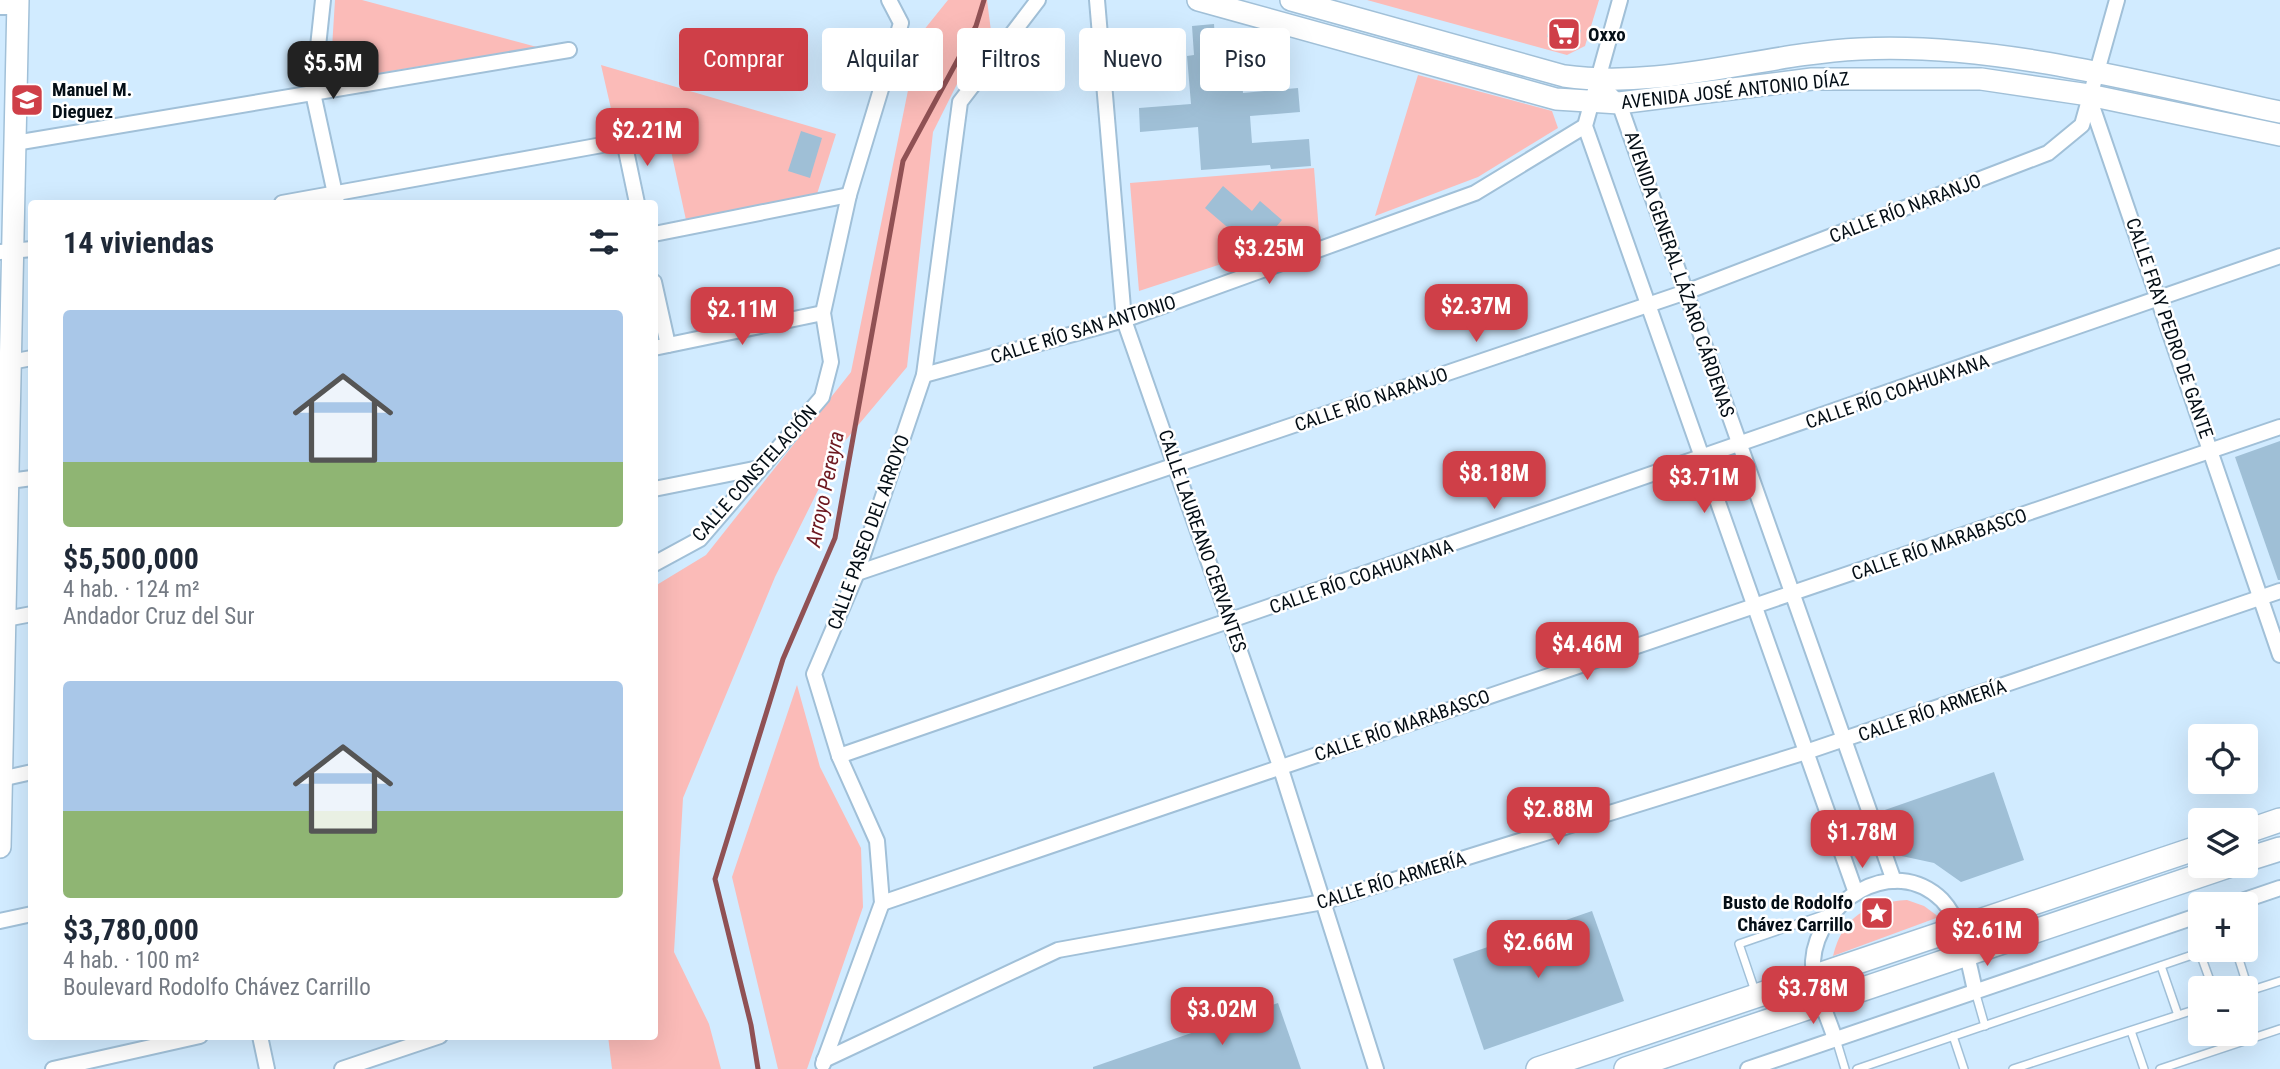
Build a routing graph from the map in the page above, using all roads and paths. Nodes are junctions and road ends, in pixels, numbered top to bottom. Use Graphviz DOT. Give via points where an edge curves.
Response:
graph roads {
  1 [pos="323,0"];
  2 [pos="889,0"];
  3 [pos="1038,0"];
  4 [pos="1097,0"];
  5 [pos="1198,0"];
  6 [pos="1292,0"];
  7 [pos="1620,0"];
  8 [pos="2117,0"];
  9 [pos="12,5"];
  10 [pos="1285,24"];
  11 [pos="569,50"];
  12 [pos="2095,74"];
  13 [pos="1596,80"];
  14 [pos="313,93"];
  15 [pos="2089,95"];
  16 [pos="1590,103"];
  17 [pos="1619,103"];
  18 [pos="2280,112"];
  19 [pos="1585,126"];
  20 [pos="10,131"];
  21 [pos="2280,135"];
  22 [pos="849,195"];
  23 [pos="336,198"];
  24 [pos="314,200"];
  25 [pos="636,200"];
  26 [pos="658,233"];
  27 [pos="15,251"];
  28 [pos="2280,256"];
  29 [pos="1686,292"];
  30 [pos="2161,300"];
  31 [pos="1648,305"];
  32 [pos="823,313"];
  33 [pos="658,319"];
  34 [pos="1124,320"];
  35 [pos="661,346"];
  36 [pos="28,359"];
  37 [pos="5,363"];
  38 [pos="924,375"];
  39 [pos="2280,427"];
  40 [pos="1740,445"];
  41 [pos="2212,451"];
  42 [pos="1702,458"];
  43 [pos="1177,465"];
  44 [pos="759,468"];
  45 [pos="28,480"];
  46 [pos="658,488"];
  47 [pos="4,490"];
  48 [pos="658,562"];
  49 [pos="857,573"];
  50 [pos="2280,591"];
  51 [pos="1793,594"];
  52 [pos="2261,597"];
  53 [pos="1755,607"];
  54 [pos="28,615"];
  55 [pos="2,620"];
  56 [pos="1230,621"];
  57 [pos="2280,655"];
  58 [pos="1844,740"];
  59 [pos="1806,752"];
  60 [pos="839,756"];
  61 [pos="1280,766"];
  62 [pos="28,773"];
  63 [pos="2,779"];
  64 [pos="2280,820"];
  65 [pos="2258,828"];
  66 [pos="0,847"];
  67 [pos="2280,849"];
  68 [pos="2188,851"];
  69 [pos="2258,856"];
  70 [pos="2193,878"];
  71 [pos="1894,881"];
  72 [pos="2280,888"];
  73 [pos="1856,893"];
  74 [pos="2258,895"];
  75 [pos="1323,902"];
  76 [pos="882,903"];
  77 [pos="1833,911"];
  78 [pos="28,915"];
  79 [pos="2188,919"];
  80 [pos="0,921"];
  81 [pos="1957,926"];
  82 [pos="1965,955"];
  83 [pos="2188,957"];
  84 [pos="2161,966"];
  85 [pos="1814,975"];
  86 [pos="2280,981"];
  87 [pos="2258,988"];
  88 [pos="1975,990"];
  89 [pos="1756,995"];
  90 [pos="1824,1003"];
  91 [pos="2188,1011"];
  92 [pos="2178,1015"];
  93 [pos="1986,1026"];
  94 [pos="2280,1029"];
  95 [pos="2131,1031"];
  96 [pos="1953,1036"];
  97 [pos="1835,1039"];
  98 [pos="182,1040"];
  99 [pos="261,1040"];
  100 [pos="428,1040"];
  101 [pos="823,1064"];
  102 [pos="53,1069"];
  103 [pos="267,1069"];
  104 [pos="342,1069"];
  105 [pos="1376,1069"];
  106 [pos="1538,1069"];
  107 [pos="1626,1069"];
  108 [pos="1748,1069"];
  109 [pos="1845,1069"];
  110 [pos="1857,1069"];
  111 [pos="1964,1069"];
  112 [pos="2013,1069"];
  113 [pos="2144,1069"];
  114 [pos="2160,1069"];
  1 -- 14 [label="street"];
  2 -- 22 [label="street, CALLE CONSTELACIÓN" via="901,23"];
  3 -- 38 [label="street, CALLE PASEO DEL ARROYO" via="960,103"];
  4 -- 34 [label="street, CALLE LAUREANO CERVANTES"];
  5 -- 10 [label="street, AVENIDA JOSÉ ANTONIO DÍAZ"];
  6 -- 10 [label="street"];
  6 -- 13 [label="street, AVENIDA JOSÉ ANTONIO DÍAZ" via="1564,76"];
  7 -- 13 [label="street"];
  8 -- 12 [label="street"];
  9 -- 20 [label="street"];
  10 -- 16 [label="street, AVENIDA JOSÉ ANTONIO DÍAZ" via="1556,99"];
  11 -- 14 [label="street"];
  12 -- 13 [label="street, AVENIDA JOSÉ ANTONIO DÍAZ" via="1980,54 1860,49 1639,79"];
  12 -- 15 [label="street"];
  12 -- 18 [label="street, AVENIDA JOSÉ ANTONIO DÍAZ"];
  13 -- 16 [label="street"];
  13 -- 17 [label="street"];
  14 -- 20 [label="street"];
  14 -- 23 [label="street"];
  15 -- 17 [label="street, AVENIDA JOSÉ ANTONIO DÍAZ" via="1981,79 1866,77 1812,79"];
  15 -- 21 [label="street, AVENIDA JOSÉ ANTONIO DÍAZ"];
  15 -- 29 [label="street, CALLE RÍO NARANJO" via="2082,125 2048,153"];
  15 -- 30 [label="street, CALLE FRAY PEDRO DE GANTE"];
  16 -- 17 [label="street, AVENIDA JOSÉ ANTONIO DÍAZ"];
  16 -- 19 [label="street"];
  17 -- 29 [label="street, AVENIDA GENERAL LÁZARO CÁRDENAS"];
  19 -- 31 [label="street, AVENIDA GENERAL LÁZARO CÁRDENAS"];
  19 -- 34 [label="street, CALLE RÍO SAN ANTONIO" via="1475,193"];
  20 -- 27 [label="street"];
  22 -- 26 [label="street"];
  22 -- 32 [label="street, CALLE CONSTELACIÓN"];
  23 -- 24 [label="street"];
  23 -- 25 [label="street" via="624,141"];
  27 -- 37 [label="street"];
  28 -- 30 [label="street, CALLE RÍO COAHUAYANA"];
  29 -- 31 [label="street, CALLE RÍO NARANJO"];
  29 -- 40 [label="street, AVENIDA GENERAL LÁZARO CÁRDENAS"];
  30 -- 40 [label="street, CALLE RÍO COAHUAYANA"];
  30 -- 41 [label="street, CALLE FRAY PEDRO DE GANTE"];
  31 -- 42 [label="street, AVENIDA GENERAL LÁZARO CÁRDENAS"];
  31 -- 43 [label="street, CALLE RÍO NARANJO"];
  32 -- 35 [label="street"];
  32 -- 44 [label="street, CALLE CONSTELACIÓN" via="831,362 822,397"];
  33 -- 35 [label="street"];
  34 -- 38 [label="street, CALLE RÍO SAN ANTONIO"];
  34 -- 43 [label="street, CALLE LAUREANO CERVANTES"];
  36 -- 37 [label="street"];
  37 -- 47 [label="street"];
  38 -- 49 [label="street, CALLE PASEO DEL ARROYO"];
  39 -- 41 [label="street, CALLE RÍO MARABASCO"];
  40 -- 42 [label="street, CALLE RÍO COAHUAYANA"];
  40 -- 51 [label="street, AVENIDA GENERAL LÁZARO CÁRDENAS"];
  41 -- 51 [label="street, CALLE RÍO MARABASCO"];
  41 -- 52 [label="street, CALLE FRAY PEDRO DE GANTE"];
  42 -- 53 [label="street, AVENIDA GENERAL LÁZARO CÁRDENAS"];
  42 -- 56 [label="street, CALLE RÍO COAHUAYANA"];
  43 -- 49 [label="street, CALLE RÍO NARANJO"];
  43 -- 56 [label="street, CALLE LAUREANO CERVANTES"];
  44 -- 46 [label="street"];
  44 -- 48 [label="street, CALLE CONSTELACIÓN" via="700,539"];
  45 -- 47 [label="street"];
  47 -- 55 [label="street"];
  49 -- 60 [label="street, CALLE PASEO DEL ARROYO" via="814,674"];
  50 -- 52 [label="street, CALLE RÍO ARMERÍA"];
  51 -- 53 [label="street, CALLE RÍO MARABASCO"];
  51 -- 58 [label="street, AVENIDA GENERAL LÁZARO CÁRDENAS"];
  52 -- 57 [label="street, CALLE FRAY PEDRO DE GANTE"];
  52 -- 58 [label="street, CALLE RÍO ARMERÍA"];
  53 -- 59 [label="street, AVENIDA GENERAL LÁZARO CÁRDENAS"];
  53 -- 61 [label="street, CALLE RÍO MARABASCO"];
  54 -- 55 [label="street"];
  55 -- 63 [label="street"];
  56 -- 60 [label="street, CALLE RÍO COAHUAYANA"];
  56 -- 61 [label="street, CALLE LAUREANO CERVANTES"];
  58 -- 59 [label="street, CALLE RÍO ARMERÍA"];
  58 -- 71 [label="street, AVENIDA GENERAL LÁZARO CÁRDENAS"];
  59 -- 73 [label="street, AVENIDA GENERAL LÁZARO CÁRDENAS"];
  59 -- 75 [label="street, CALLE RÍO ARMERÍA"];
  60 -- 76 [label="street, CALLE PASEO DEL ARROYO" via="877,841"];
  61 -- 75 [label="street, CALLE LAUREANO CERVANTES"];
  61 -- 76 [label="street, CALLE RÍO MARABASCO"];
  62 -- 63 [label="street"];
  63 -- 66 [label="street"];
  64 -- 65 [label="main road"];
  67 -- 69 [label="main road"];
  68 -- 81 [label="main road"];
  70 -- 82 [label="main road"];
  71 -- 73 [label="street"];
  71 -- 81 [label="street" via="1919,887 1941,900"];
  72 -- 74 [label="street"];
  73 -- 77 [label="street"];
  75 -- 101 [label="street, CALLE RÍO ARMERÍA" via="1058,950"];
  75 -- 105 [label="street, CALLE LAUREANO CERVANTES"];
  76 -- 101 [label="street, CALLE PASEO DEL ARROYO"];
  77 -- 85 [label="street" via="1816,943"];
  77 -- 89 [label="lane" via="1739,944"];
  78 -- 80 [label="street"];
  79 -- 88 [label="street"];
  81 -- 82 [label="street"];
  81 -- 85 [label="main road"];
  82 -- 88 [label="street"];
  82 -- 90 [label="main road"];
  83 -- 84 [label="lane"];
  84 -- 92 [label="lane"];
  84 -- 93 [label="lane"];
  85 -- 89 [label="main road"];
  85 -- 90 [label="street"];
  86 -- 87 [label="lane"];
  88 -- 93 [label="lane"];
  88 -- 97 [label="street"];
  89 -- 106 [label="main road"];
  90 -- 97 [label="street"];
  90 -- 107 [label="main road"];
  91 -- 92 [label="lane"];
  92 -- 95 [label="lane"];
  93 -- 96 [label="lane"];
  94 -- 114 [label="lane"];
  95 -- 112 [label="lane"];
  95 -- 113 [label="lane"];
  96 -- 110 [label="lane"];
  96 -- 111 [label="lane"];
  97 -- 108 [label="street"];
  97 -- 109 [label="lane"];
  98 -- 102 [label="street"];
  99 -- 103 [label="street"];
  100 -- 104 [label="street"];
}
